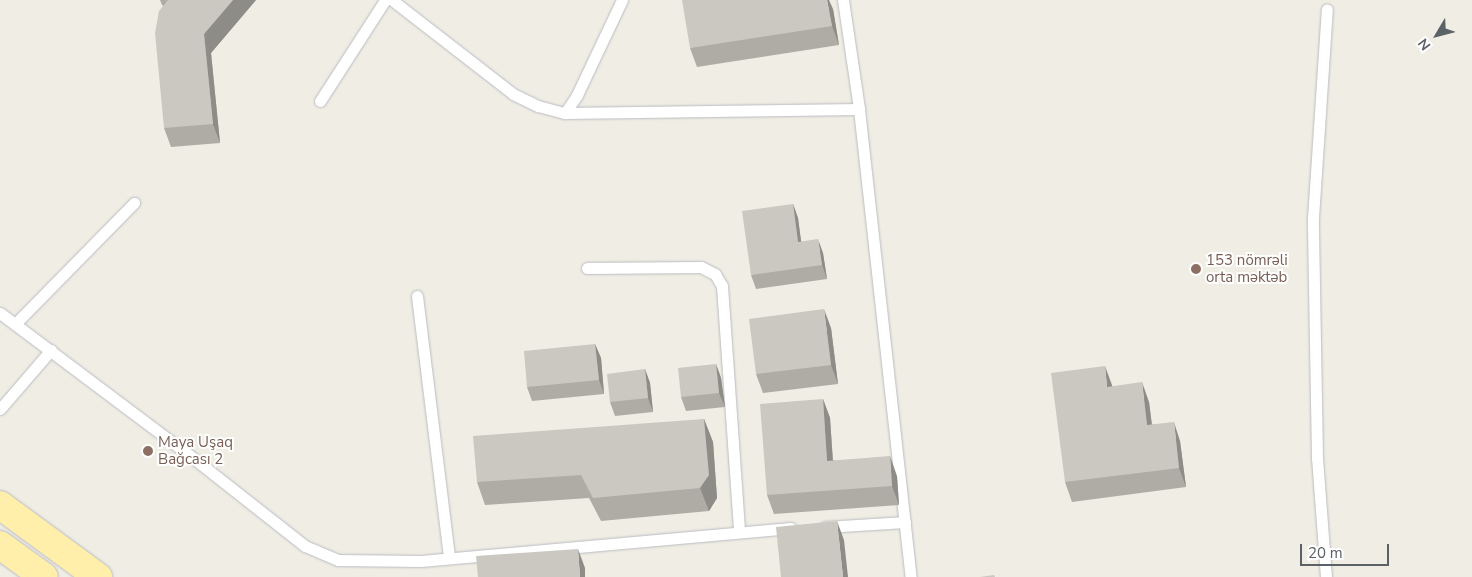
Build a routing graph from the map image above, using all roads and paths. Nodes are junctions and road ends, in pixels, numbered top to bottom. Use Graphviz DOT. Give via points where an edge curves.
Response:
graph roads {
  1 [pos="385,0"];
  2 [pos="392,0"];
  3 [pos="622,0"];
  4 [pos="844,0"];
  5 [pos="1327,9"];
  6 [pos="320,101"];
  7 [pos="859,109"];
  8 [pos="565,114"];
  9 [pos="134,203"];
  10 [pos="587,268"];
  11 [pos="417,296"];
  12 [pos="0,313"];
  13 [pos="15,324"];
  14 [pos="51,350"];
  15 [pos="0,409"];
  16 [pos="0,505"];
  17 [pos="905,522"];
  18 [pos="739,531"];
  19 [pos="0,544"];
  20 [pos="449,557"];
  21 [pos="44,577"];
  22 [pos="98,577"];
  23 [pos="911,577"];
  24 [pos="1326,577"];
  1 -- 6 [label="lane"];
  2 -- 8 [label="lane" via="513,94"];
  3 -- 8 [label="lane"];
  4 -- 7 [label="lane"];
  5 -- 24 [label="lane" via="1313,218 1317,458"];
  7 -- 8 [label="lane"];
  7 -- 17 [label="lane"];
  9 -- 13 [label="lane"];
  10 -- 18 [label="lane" via="701,267 715,274 722,286"];
  11 -- 20 [label="lane"];
  12 -- 13 [label="lane"];
  13 -- 14 [label="lane"];
  14 -- 15 [label="lane"];
  14 -- 20 [label="lane" via="305,546 338,560 421,561"];
  16 -- 22 [label="main road"];
  17 -- 18 [label="lane"];
  17 -- 23 [label="lane"];
  18 -- 20 [label="lane"];
  19 -- 21 [label="main road"];
}
